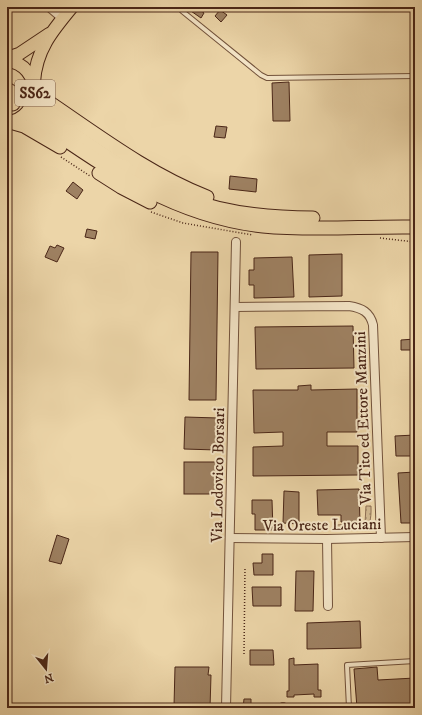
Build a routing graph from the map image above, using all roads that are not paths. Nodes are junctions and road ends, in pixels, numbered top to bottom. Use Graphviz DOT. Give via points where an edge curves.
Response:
graph roads {
  1 [pos="49,7"];
  2 [pos="72,7"];
  3 [pos="185,7"];
  4 [pos="62,18"];
  5 [pos="50,34"];
  6 [pos="7,60"];
  7 [pos="415,76"];
  8 [pos="34,86"];
  9 [pos="7,89"];
  10 [pos="13,100"];
  11 [pos="35,113"];
  12 [pos="8,122"];
  13 [pos="415,218"];
  14 [pos="269,222"];
  15 [pos="415,227"];
  16 [pos="236,242"];
  17 [pos="235,307"];
  18 [pos="415,537"];
  19 [pos="230,538"];
  20 [pos="381,538"];
  21 [pos="327,539"];
  22 [pos="328,606"];
  23 [pos="415,661"];
  24 [pos="226,708"];
  25 [pos="349,708"];
  1 -- 4 [label="street"];
  2 -- 4 [label="main road"];
  3 -- 7 [label="lane" via="182,11 267,78"];
  4 -- 5 [label="main road"];
  5 -- 6 [label="main road"];
  5 -- 8 [label="main road" via="35,65"];
  6 -- 8 [label="main road, SS62" via="25,69"];
  8 -- 12 [label="main road, SS62" via="32,103 27,112"];
  8 -- 14 [label="highway" via="44,99 133,159 193,192"];
  9 -- 10 [label="highway"];
  11 -- 14 [label="highway" via="165,190 208,206"];
  12 -- 14 [label="highway" via="24,126 45,137 144,200 210,221 246,226"];
  13 -- 14 [label="highway"];
  14 -- 15 [label="highway"];
  16 -- 17 [label="street, Via Lodovico Borsari"];
  17 -- 19 [label="street, Via Lodovico Borsari"];
  17 -- 20 [label="street, Via Tito ed Ettore Manzini" via="349,306 359,308 370,316 373,325"];
  18 -- 20 [label="street, Via Oreste Luciani"];
  19 -- 21 [label="street, Via Oreste Luciani"];
  19 -- 24 [label="street, Via Lodovico Borsari"];
  20 -- 21 [label="street, Via Oreste Luciani"];
  21 -- 22 [label="street"];
  23 -- 25 [label="lane" via="347,665"];
}
